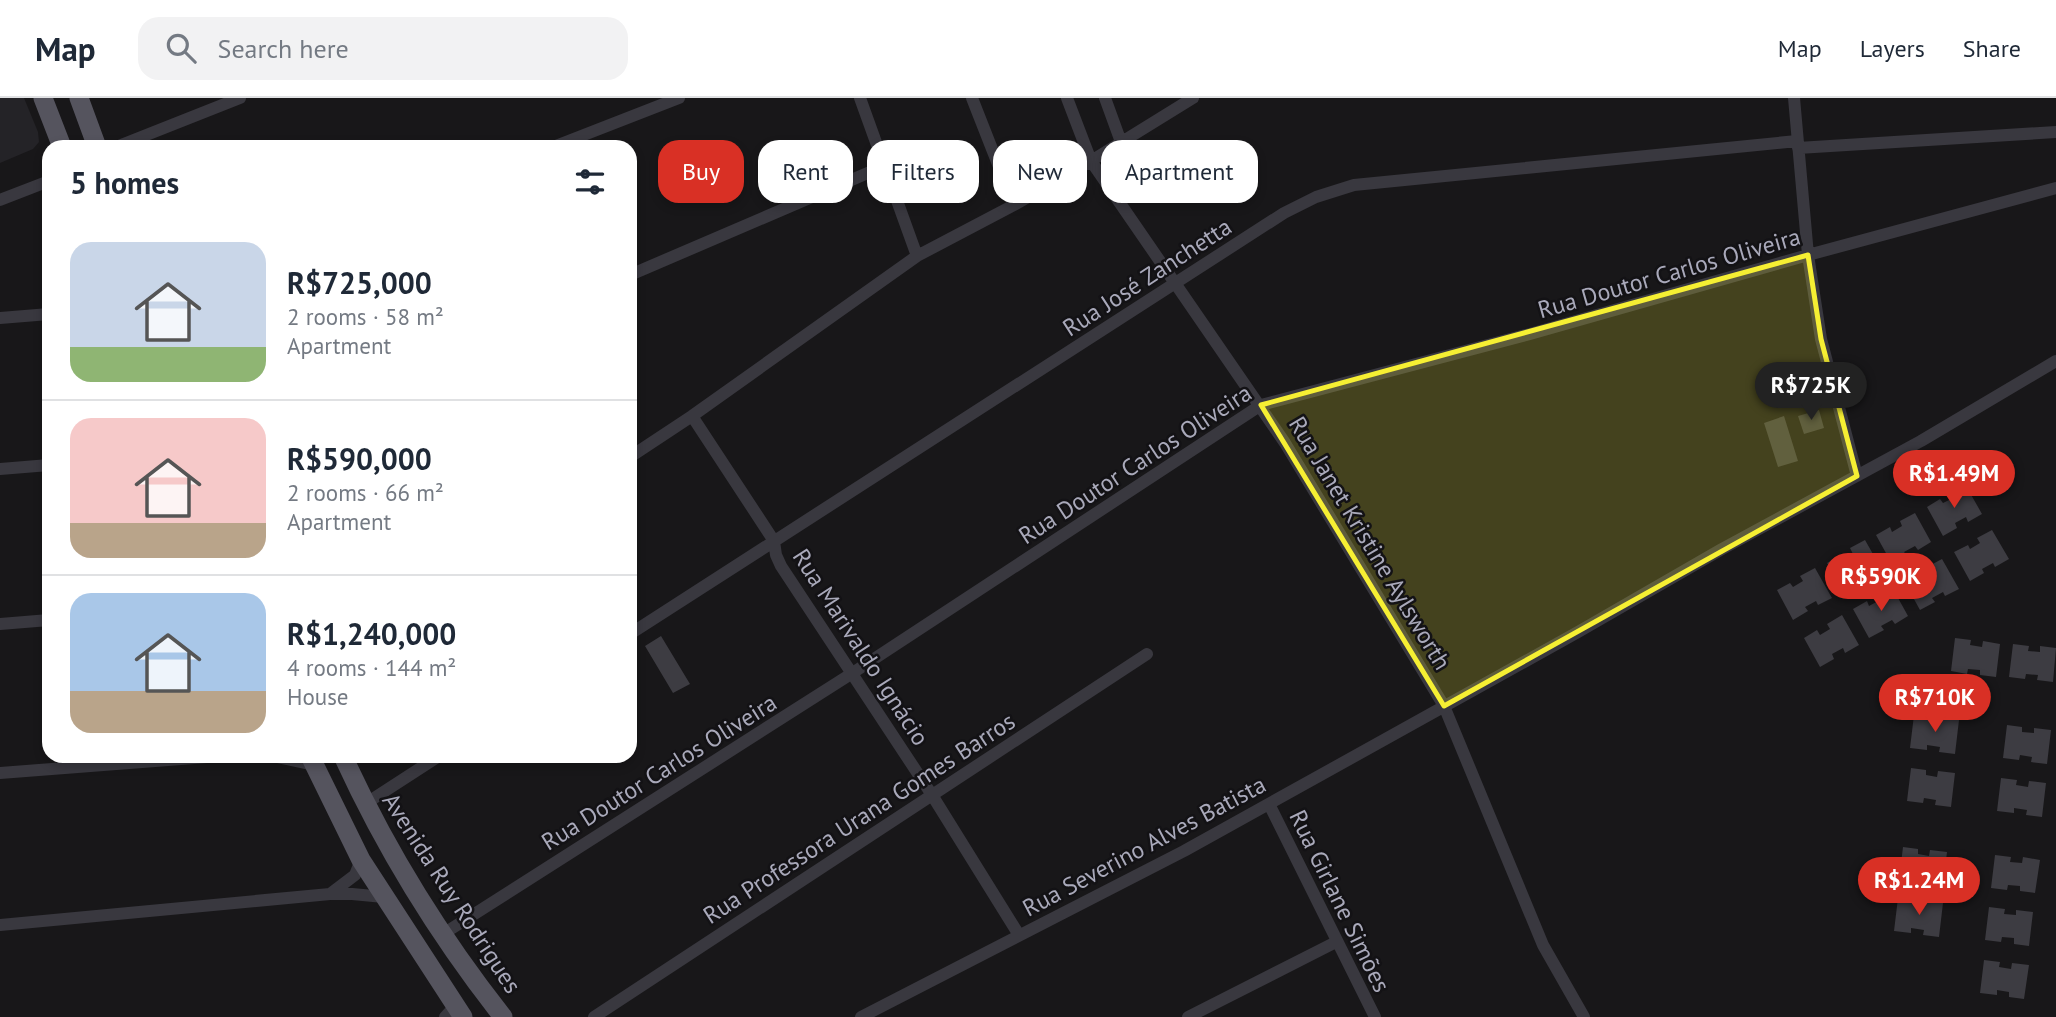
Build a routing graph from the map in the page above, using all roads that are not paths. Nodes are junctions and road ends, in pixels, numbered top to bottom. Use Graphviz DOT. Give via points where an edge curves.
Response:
graph roads {
  1 [pos="43,98"];
  2 [pos="79,98"];
  3 [pos="240,98"];
  4 [pos="680,98"];
  5 [pos="860,98"];
  6 [pos="972,98"];
  7 [pos="1067,98"];
  8 [pos="1105,98"];
  9 [pos="1193,98"];
  10 [pos="1794,98"];
  11 [pos="2056,132"];
  12 [pos="59,140"];
  13 [pos="94,140"];
  14 [pos="134,140"];
  15 [pos="571,140"];
  16 [pos="875,140"];
  17 [pos="1120,140"];
  18 [pos="1124,140"];
  19 [pos="1798,144"];
  20 [pos="1101,155"];
  21 [pos="1091,161"];
  22 [pos="867,173"];
  23 [pos="42,184"];
  24 [pos="2056,188"];
  25 [pos="0,200"];
  26 [pos="898,203"];
  27 [pos="1014,205"];
  28 [pos="1808,255"];
  29 [pos="917,256"];
  30 [pos="637,272"];
  31 [pos="1176,284"];
  32 [pos="42,315"];
  33 [pos="0,318"];
  34 [pos="2056,361"];
  35 [pos="1261,405"];
  36 [pos="692,416"];
  37 [pos="637,452"];
  38 [pos="42,466"];
  39 [pos="0,469"];
  40 [pos="1857,476"];
  41 [pos="774,541"];
  42 [pos="42,621"];
  43 [pos="0,624"];
  44 [pos="637,629"];
  45 [pos="1147,654"];
  46 [pos="851,674"];
  47 [pos="1444,706"];
  48 [pos="134,763"];
  49 [pos="313,763"];
  50 [pos="346,763"];
  51 [pos="428,763"];
  52 [pos="0,774"];
  53 [pos="932,795"];
  54 [pos="365,804"];
  55 [pos="1269,804"];
  56 [pos="360,860"];
  57 [pos="330,894"];
  58 [pos="384,897"];
  59 [pos="0,925"];
  60 [pos="443,934"];
  61 [pos="1019,936"];
  62 [pos="1336,942"];
  63 [pos="454,1013"];
  64 [pos="503,1017"];
  65 [pos="594,1017"];
  66 [pos="861,1017"];
  67 [pos="1188,1017"];
  68 [pos="1375,1017"];
  69 [pos="1584,1017"];
  1 -- 12 [label="main road"];
  2 -- 13 [label="main road"];
  3 -- 14 [label="street"];
  4 -- 15 [label="street"];
  5 -- 16 [label="street"];
  6 -- 27 [label="street"];
  7 -- 21 [label="street, Rua Janet Kristine Aylsworth"];
  8 -- 17 [label="street"];
  9 -- 18 [label="street"];
  10 -- 19 [label="street"];
  11 -- 19 [label="street, Rua José Zanchetta"];
  19 -- 28 [label="street"];
  19 -- 31 [label="street, Rua José Zanchetta" via="1354,186 1284,213"];
  20 -- 21 [label="street"];
  21 -- 27 [label="street"];
  21 -- 31 [label="street, Rua Janet Kristine Aylsworth"];
  22 -- 30 [label="street"];
  23 -- 25 [label="street"];
  24 -- 28 [label="street, Rua Doutor Carlos Oliveira"];
  26 -- 29 [label="street"];
  27 -- 29 [label="street"];
  28 -- 35 [label="street, Rua Doutor Carlos Oliveira"];
  28 -- 40 [label="street" via="1821,339"];
  29 -- 36 [label="street"];
  31 -- 35 [label="street, Rua Janet Kristine Aylsworth"];
  31 -- 41 [label="street, Rua José Zanchetta"];
  32 -- 33 [label="street"];
  34 -- 40 [label="street, Rua Severino Alves Batista"];
  35 -- 46 [label="street, Rua Doutor Carlos Oliveira"];
  35 -- 47 [label="street, Rua Janet Kristine Aylsworth"];
  36 -- 37 [label="street"];
  36 -- 41 [label="street, Rua Marivaldo Ignácio"];
  38 -- 39 [label="street"];
  40 -- 47 [label="street, Rua Severino Alves Batista"];
  41 -- 44 [label="street, Rua José Zanchetta"];
  41 -- 46 [label="street, Rua Marivaldo Ignácio" via="781,566"];
  42 -- 43 [label="street"];
  45 -- 53 [label="street, Rua Professora Urana Gomes Barros"];
  46 -- 53 [label="street, Rua Marivaldo Ignácio"];
  46 -- 60 [label="street, Rua Doutor Carlos Oliveira"];
  47 -- 55 [label="street, Rua Severino Alves Batista"];
  47 -- 69 [label="street, Rua Janet Kristine Aylsworth" via="1543,945"];
  48 -- 52 [label="street"];
  49 -- 56 [label="main road"];
  50 -- 54 [label="main road, Avenida Ruy Rodrigues"];
  51 -- 54 [label="street"];
  53 -- 61 [label="street, Rua Marivaldo Ignácio"];
  53 -- 65 [label="street, Rua Professora Urana Gomes Barros"];
  54 -- 60 [label="main road, Avenida Ruy Rodrigues"];
  55 -- 61 [label="street, Rua Severino Alves Batista"];
  55 -- 62 [label="street, Rua Girlane Simões"];
  56 -- 57 [label="street" via="355,875"];
  56 -- 58 [label="main road"];
  57 -- 58 [label="street"];
  57 -- 59 [label="street"];
  58 -- 63 [label="main road"];
  60 -- 64 [label="main road, Avenida Ruy Rodrigues"];
  61 -- 66 [label="street, Rua Severino Alves Batista"];
  62 -- 67 [label="street"];
  62 -- 68 [label="street, Rua Girlane Simões"];
}
